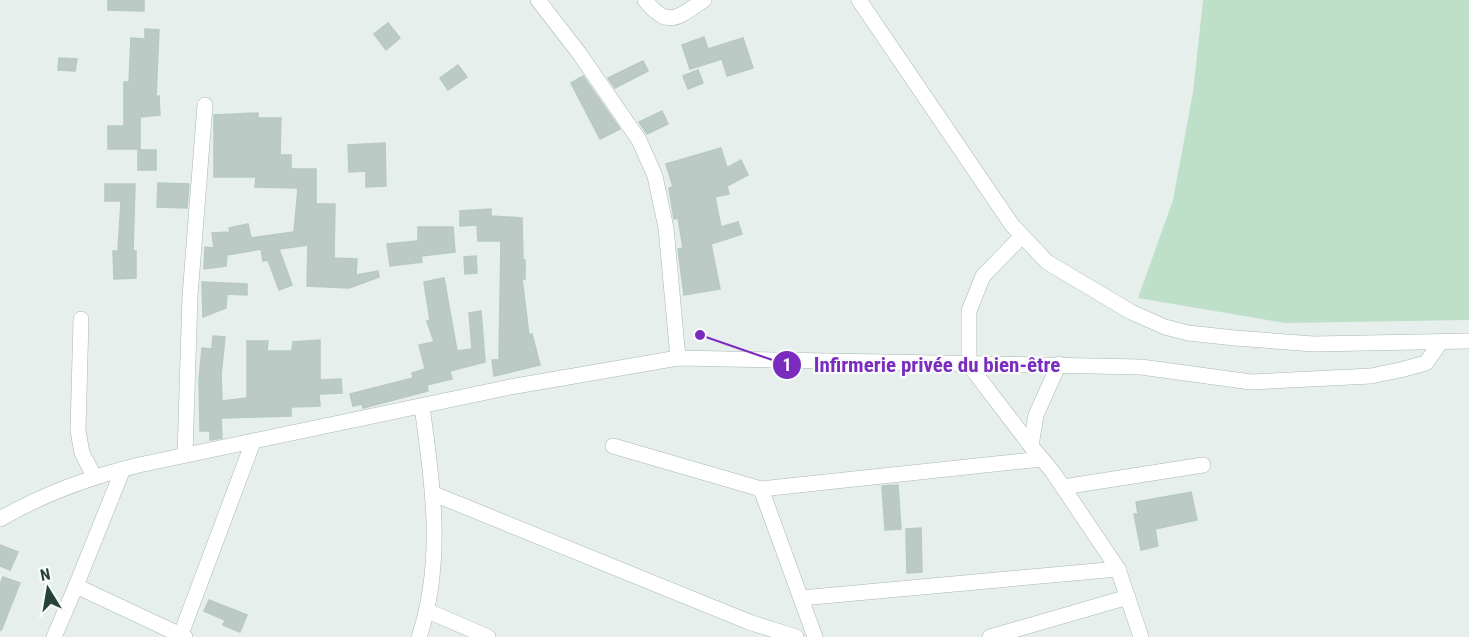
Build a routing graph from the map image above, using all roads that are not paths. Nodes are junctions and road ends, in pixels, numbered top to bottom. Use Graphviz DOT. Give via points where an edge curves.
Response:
graph roads {
  1 [pos="538,0"];
  2 [pos="645,0"];
  3 [pos="704,0"];
  4 [pos="859,0"];
  5 [pos="206,105"];
  6 [pos="1022,236"];
  7 [pos="81,319"];
  8 [pos="1469,341"];
  9 [pos="1440,343"];
  10 [pos="678,358"];
  11 [pos="1059,364"];
  12 [pos="969,365"];
  13 [pos="422,408"];
  14 [pos="253,442"];
  15 [pos="613,446"];
  16 [pos="1030,446"];
  17 [pos="185,455"];
  18 [pos="1042,459"];
  19 [pos="1203,465"];
  20 [pos="123,469"];
  21 [pos="94,476"];
  22 [pos="1063,487"];
  23 [pos="760,489"];
  24 [pos="434,494"];
  25 [pos="0,519"];
  26 [pos="1118,568"];
  27 [pos="76,586"];
  28 [pos="1128,597"];
  29 [pos="801,598"];
  30 [pos="428,611"];
  31 [pos="182,636"];
  32 [pos="54,637"];
  33 [pos="419,637"];
  34 [pos="488,637"];
  35 [pos="796,637"];
  36 [pos="815,637"];
  37 [pos="990,637"];
  38 [pos="1141,637"];
  1 -- 10 [label="street" via="639,140 655,176 666,228"];
  2 -- 3 [label="street" via="657,15 669,19"];
  4 -- 6 [label="street" via="980,182"];
  5 -- 17 [label="street" via="190,296"];
  6 -- 9 [label="street" via="1056,267 1131,312 1177,330 1314,344"];
  6 -- 12 [label="street" via="983,276 969,311"];
  7 -- 21 [label="street" via="78,431 82,453"];
  8 -- 9 [label="street"];
  9 -- 11 [label="street" via="1426,363 1371,376 1251,382 1141,367"];
  10 -- 12 [label="street"];
  10 -- 13 [label="street" via="521,385"];
  11 -- 12 [label="street"];
  11 -- 16 [label="street" via="1036,415"];
  12 -- 16 [label="street"];
  13 -- 14 [label="street"];
  13 -- 24 [label="street"];
  14 -- 17 [label="street"];
  14 -- 31 [label="street"];
  15 -- 23 [label="street"];
  16 -- 18 [label="street"];
  17 -- 20 [label="street"];
  18 -- 22 [label="street"];
  18 -- 23 [label="street"];
  19 -- 22 [label="street"];
  20 -- 21 [label="street"];
  20 -- 27 [label="street"];
  21 -- 25 [label="street"];
  22 -- 26 [label="street"];
  23 -- 29 [label="street"];
  24 -- 30 [label="street"];
  24 -- 35 [label="street" via="748,622"];
  26 -- 28 [label="street"];
  26 -- 29 [label="street"];
  27 -- 31 [label="street"];
  27 -- 32 [label="street"];
  28 -- 37 [label="street"];
  28 -- 38 [label="street"];
  29 -- 36 [label="street"];
  30 -- 33 [label="street"];
  30 -- 34 [label="street"];
}
